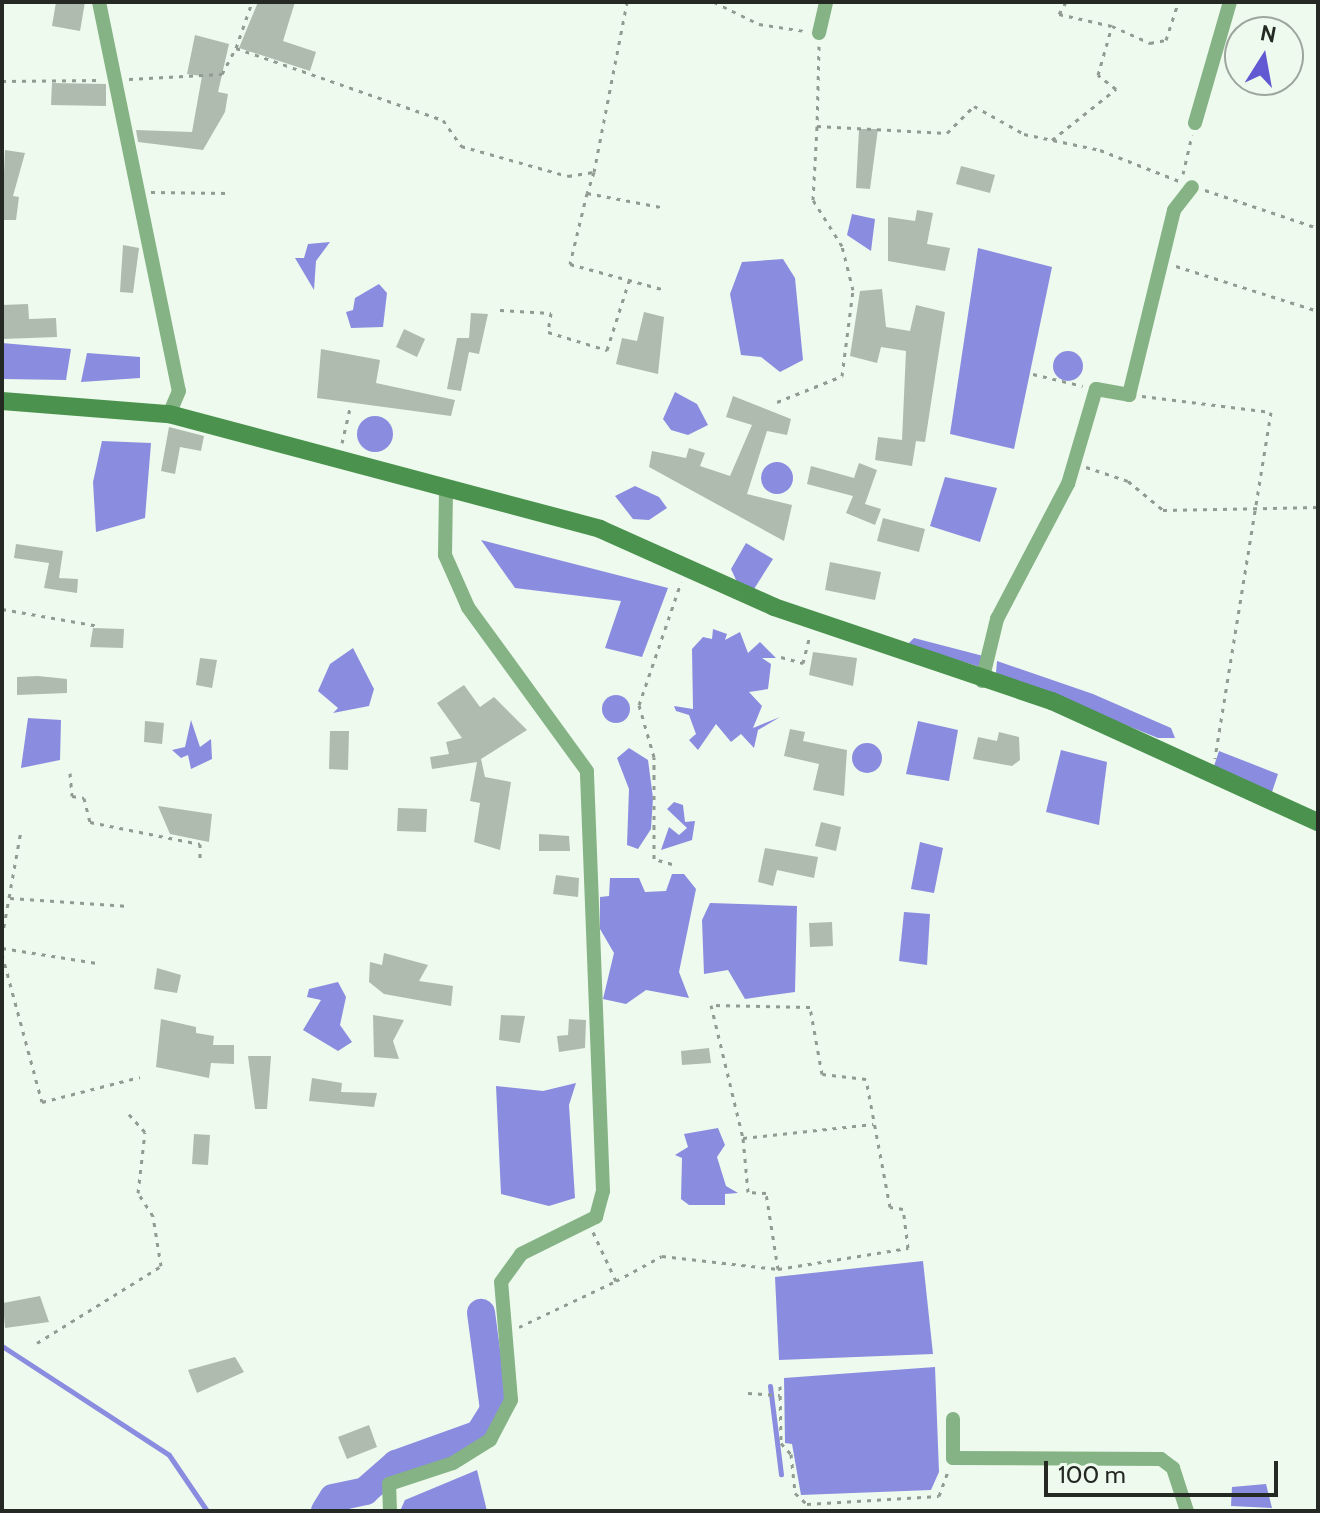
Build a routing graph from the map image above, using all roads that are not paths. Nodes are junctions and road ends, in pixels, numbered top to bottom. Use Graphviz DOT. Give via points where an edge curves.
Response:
graph roads {
  1 [pos="99,2"];
  2 [pos="826,2"];
  3 [pos="1230,2"];
  4 [pos="819,33"];
  5 [pos="1195,123"];
  6 [pos="1186,184"];
  7 [pos="2,401"];
  8 [pos="169,414"];
  9 [pos="446,491"];
  10 [pos="982,681"];
  11 [pos="1318,822"];
  12 [pos="953,1419"];
  13 [pos="390,1511"];
  14 [pos="1187,1511"];
  1 -- 8 [label="street" via="179,391"];
  2 -- 4 [label="street"];
  3 -- 5 [label="street"];
  6 -- 10 [label="street" via="1174,210 1129,395 1096,389 1043,544 997,619"];
  7 -- 8 [label="main road"];
  8 -- 9 [label="main road"];
  9 -- 10 [label="main road" via="600,529 774,607"];
  9 -- 13 [label="street" via="445,555 468,607 587,771 603,1191 596,1217 509,1266 501,1282 511,1400 490,1440 453,1463 389,1484"];
  10 -- 11 [label="main road" via="1052,701 1213,769"];
  12 -- 14 [label="street" via="953,1458 1161,1459 1173,1468"];
}
